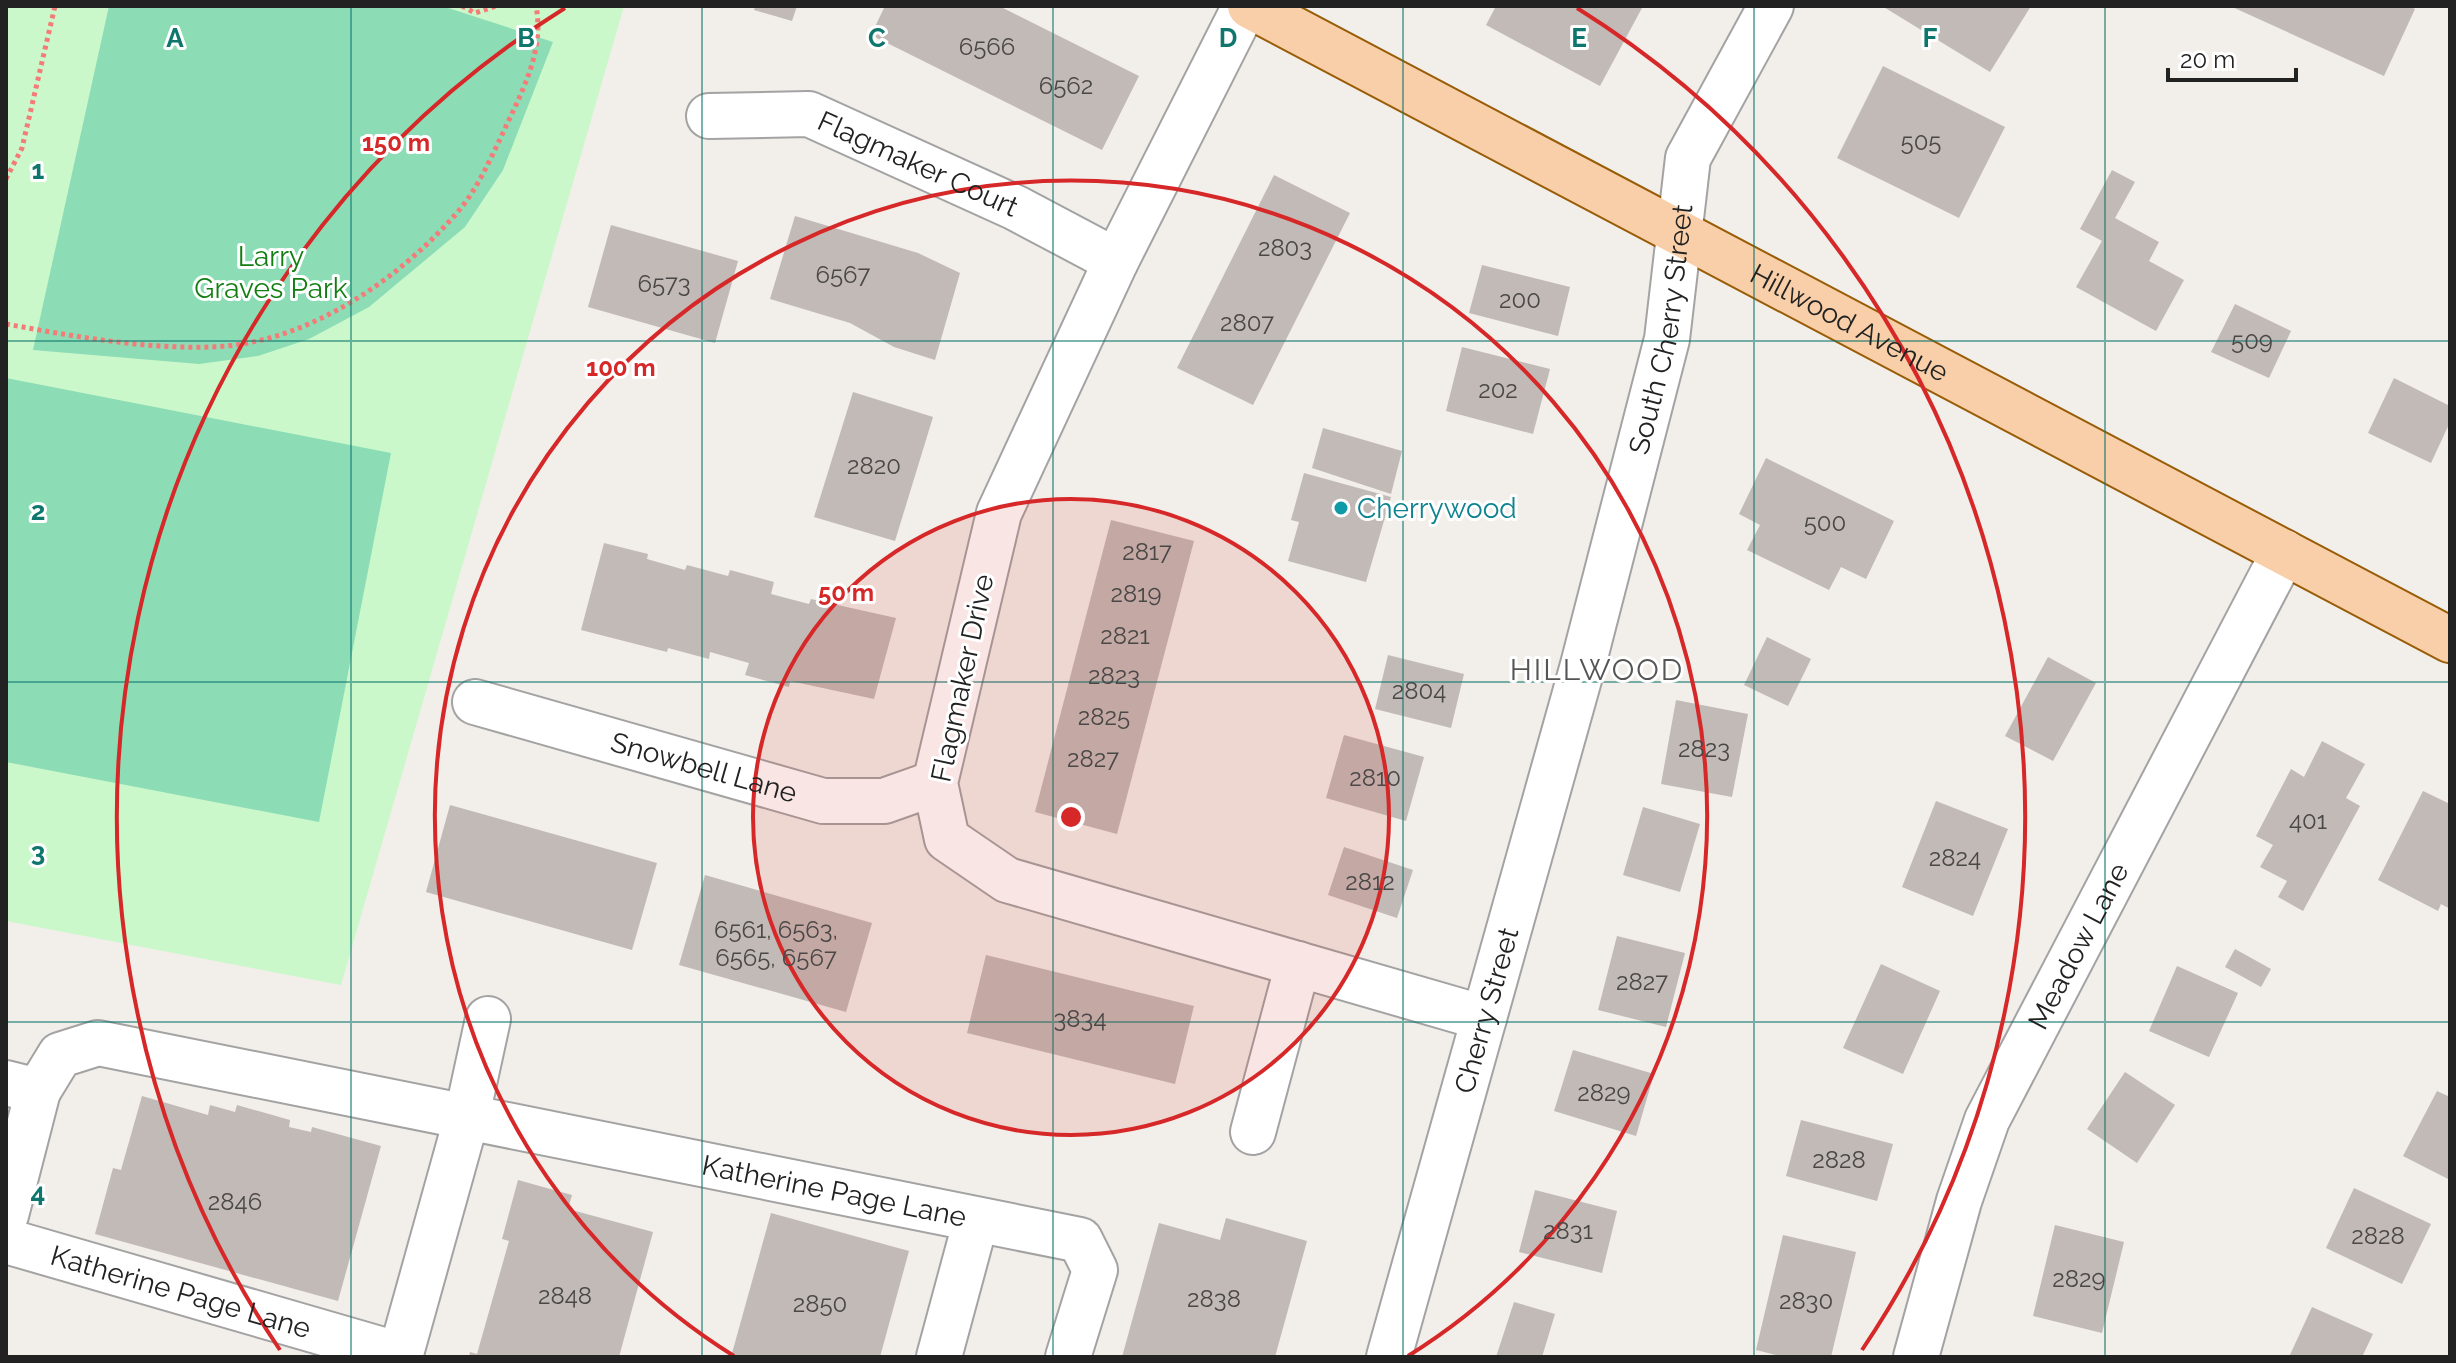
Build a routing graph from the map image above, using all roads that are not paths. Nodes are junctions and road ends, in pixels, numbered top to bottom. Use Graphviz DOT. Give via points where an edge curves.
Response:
graph roads {
  1 [pos="1248,6"];
  2 [pos="1771,6"];
  3 [pos="709,116"];
  4 [pos="1678,230"];
  5 [pos="1116,261"];
  6 [pos="2284,552"];
  7 [pos="2450,640"];
  8 [pos="1583,665"];
  9 [pos="475,702"];
  10 [pos="935,783"];
  11 [pos="1298,964"];
  12 [pos="1484,1018"];
  13 [pos="488,1019"];
  14 [pos="22,1087"];
  15 [pos="466,1120"];
  16 [pos="1253,1132"];
  17 [pos="6,1215"];
  18 [pos="976,1220"];
  19 [pos="6,1241"];
  20 [pos="400,1356"];
  21 [pos="939,1357"];
  22 [pos="1068,1357"];
  23 [pos="1389,1357"];
  24 [pos="1916,1357"];
  1 -- 4 [label="main road, Hillwood Avenue"];
  1 -- 5 [label="street, Flagmaker Drive"];
  2 -- 4 [label="street, South Cherry Street" via="1688,158"];
  3 -- 5 [label="street, Flagmaker Court" via="809,114 1016,208"];
  4 -- 6 [label="main road, Hillwood Avenue"];
  4 -- 8 [label="street, South Cherry Street" via="1667,339"];
  5 -- 10 [label="street, Flagmaker Drive" via="999,513"];
  6 -- 7 [label="main road, Hillwood Avenue"];
  6 -- 24 [label="street, Meadow Lane" via="1987,1120"];
  8 -- 12 [label="street, Cherry Street"];
  9 -- 10 [label="street, Snowbell Lane" via="823,801 884,801"];
  10 -- 11 [label="street, Flagmaker Drive" via="947,839 1007,880"];
  11 -- 12 [label="street, Flagmaker Drive"];
  11 -- 16 [label="street"];
  12 -- 23 [label="street, Cherry Street"];
  13 -- 15 [label="street"];
  14 -- 15 [label="street, Katherine Page Lane" via="60,1055 98,1043"];
  14 -- 17 [label="street, Katherine Page Lane"];
  15 -- 18 [label="street, Katherine Page Lane"];
  15 -- 20 [label="street, Katherine Page Lane"];
  18 -- 21 [label="street"];
  18 -- 22 [label="street, Katherine Page Lane" via="1080,1240 1095,1270"];
  19 -- 20 [label="street, Katherine Page Lane"];
}
